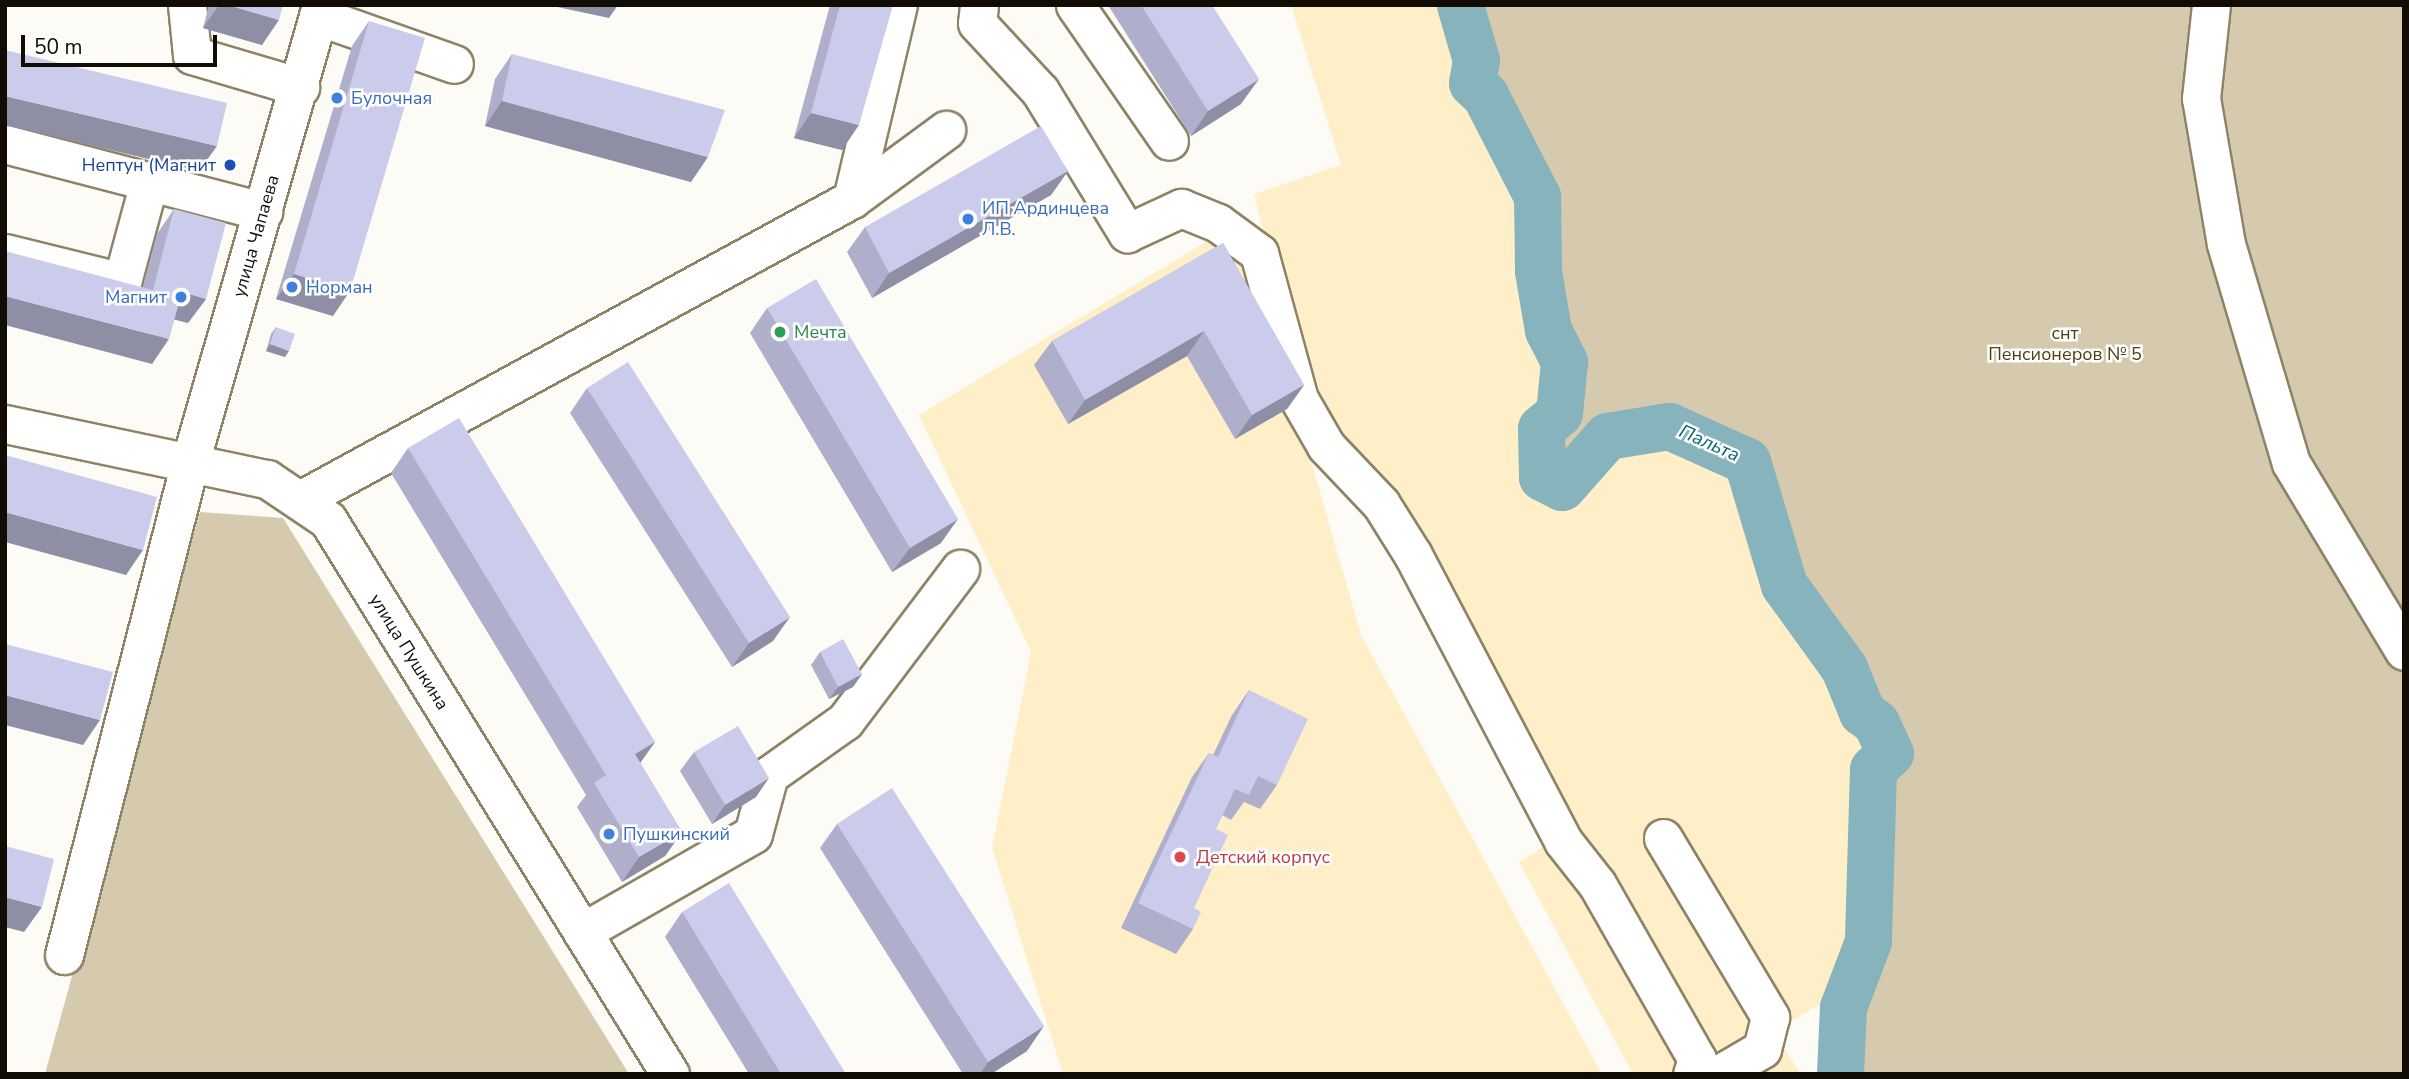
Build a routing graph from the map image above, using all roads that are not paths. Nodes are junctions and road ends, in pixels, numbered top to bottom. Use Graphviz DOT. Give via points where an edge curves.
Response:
graph roads {
  1 [pos="187,5"];
  2 [pos="898,5"];
  3 [pos="979,5"];
  4 [pos="1075,5"];
  5 [pos="2211,5"];
  6 [pos="319,11"];
  7 [pos="454,64"];
  8 [pos="300,87"];
  9 [pos="946,130"];
  10 [pos="1169,141"];
  11 [pos="5,144"];
  12 [pos="149,182"];
  13 [pos="852,199"];
  14 [pos="263,211"];
  15 [pos="5,253"];
  16 [pos="5,424"];
  17 [pos="189,466"];
  18 [pos="302,499"];
  19 [pos="960,569"];
  20 [pos="2404,651"];
  21 [pos="1663,838"];
  22 [pos="582,932"];
  23 [pos="64,956"];
  24 [pos="1733,1071"];
  25 [pos="670,1074"];
  26 [pos="1692,1074"];
  1 -- 8 [label="street" via="192,55"];
  2 -- 13 [label="street"];
  3 -- 26 [label="street" via="977,23 1040,91 1127,233 1181,208 1217,223 1259,253 1299,399 1326,446 1381,503 1413,555 1563,841 1597,884 1697,1059"];
  4 -- 10 [label="street"];
  5 -- 20 [label="street" via="2201,99 2224,231 2291,463"];
  6 -- 7 [label="street"];
  6 -- 8 [label="street, улица Чапаева"];
  8 -- 14 [label="street, улица Чапаева"];
  9 -- 13 [label="street"];
  11 -- 12 [label="street"];
  12 -- 14 [label="street"];
  12 -- 15 [label="street" via="122,282"];
  13 -- 18 [label="street"];
  14 -- 17 [label="street, улица Чапаева"];
  16 -- 17 [label="street, улица Пушкина"];
  17 -- 18 [label="street, улица Пушкина" via="267,478"];
  17 -- 23 [label="street, улица Чапаева"];
  18 -- 22 [label="street, улица Пушкина" via="328,520"];
  19 -- 22 [label="street" via="845,721 769,775 753,834"];
  21 -- 24 [label="street" via="1770,1017 1762,1049"];
  22 -- 25 [label="street, улица Пушкина"];
}
